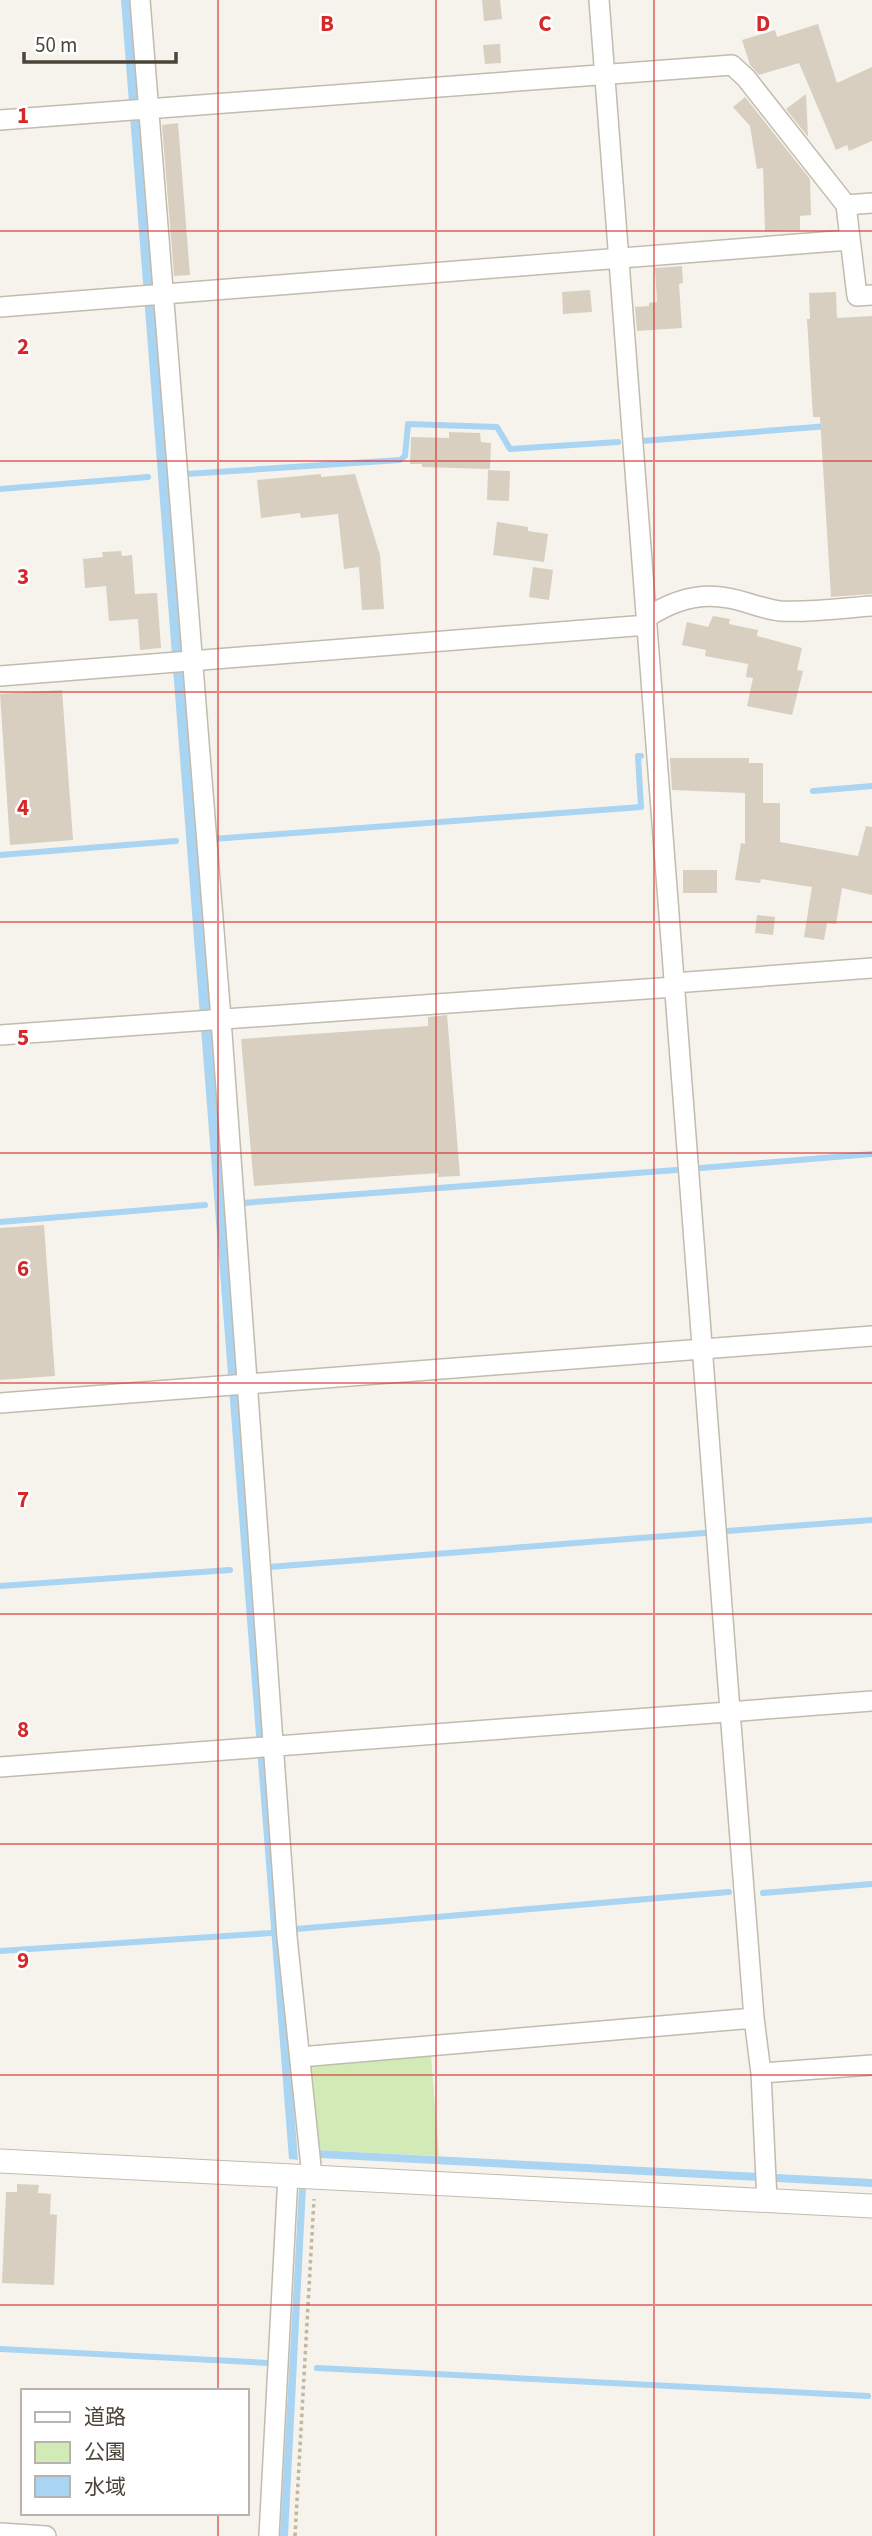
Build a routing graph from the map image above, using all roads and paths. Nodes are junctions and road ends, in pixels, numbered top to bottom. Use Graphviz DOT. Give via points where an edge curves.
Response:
graph roads {
  1 [pos="140,0"];
  2 [pos="599,0"];
  3 [pos="605,74"];
  4 [pos="141,110"];
  5 [pos="0,120"];
  6 [pos="872,203"];
  7 [pos="846,205"];
  8 [pos="849,240"];
  9 [pos="619,259"];
  10 [pos="154,295"];
  11 [pos="872,295"];
  12 [pos="0,307"];
  13 [pos="872,606"];
  14 [pos="647,622"];
  15 [pos="182,662"];
  16 [pos="0,676"];
  17 [pos="872,968"];
  18 [pos="674,985"];
  19 [pos="211,1020"];
  20 [pos="0,1035"];
  21 [pos="872,1336"];
  22 [pos="704,1349"];
  23 [pos="238,1386"];
  24 [pos="0,1404"];
  25 [pos="872,1701"];
  26 [pos="730,1712"];
  27 [pos="266,1748"];
  28 [pos="0,1767"];
  29 [pos="754,2018"];
  30 [pos="300,2057"];
  31 [pos="872,2065"];
  32 [pos="761,2073"];
  33 [pos="0,2161"];
  34 [pos="288,2175"];
  35 [pos="313,2176"];
  36 [pos="766,2185"];
  37 [pos="872,2206"];
  38 [pos="0,2533"];
  39 [pos="46,2536"];
  40 [pos="269,2536"];
  41 [pos="295,2536"];
  1 -- 4 [label="street"];
  2 -- 3 [label="street"];
  3 -- 4 [label="street"];
  3 -- 7 [label="street" via="732,65"];
  3 -- 9 [label="street"];
  4 -- 5 [label="street"];
  4 -- 10 [label="street"];
  6 -- 7 [label="street"];
  7 -- 8 [label="street"];
  8 -- 9 [label="street"];
  8 -- 11 [label="street" via="857,296"];
  9 -- 10 [label="street"];
  9 -- 14 [label="street"];
  10 -- 12 [label="street"];
  10 -- 15 [label="street"];
  13 -- 14 [label="street" via="778,611 728,597 704,597 671,604"];
  14 -- 15 [label="street"];
  14 -- 18 [label="street"];
  15 -- 16 [label="street"];
  15 -- 19 [label="street"];
  17 -- 18 [label="street"];
  18 -- 19 [label="street"];
  18 -- 22 [label="street"];
  19 -- 20 [label="street"];
  19 -- 23 [label="street"];
  21 -- 22 [label="street"];
  22 -- 23 [label="street"];
  22 -- 26 [label="street"];
  23 -- 24 [label="street"];
  23 -- 27 [label="street"];
  25 -- 26 [label="street"];
  26 -- 27 [label="street"];
  26 -- 29 [label="street"];
  27 -- 28 [label="street"];
  27 -- 30 [label="street"];
  29 -- 30 [label="street"];
  29 -- 32 [label="street"];
  30 -- 35 [label="street"];
  31 -- 32 [label="street"];
  32 -- 36 [label="street"];
  33 -- 34 [label="street"];
  34 -- 35 [label="street"];
  34 -- 40 [label="street"];
  35 -- 36 [label="street"];
  35 -- 41 [label="path"];
  36 -- 37 [label="street"];
  38 -- 39 [label="street"];
}
